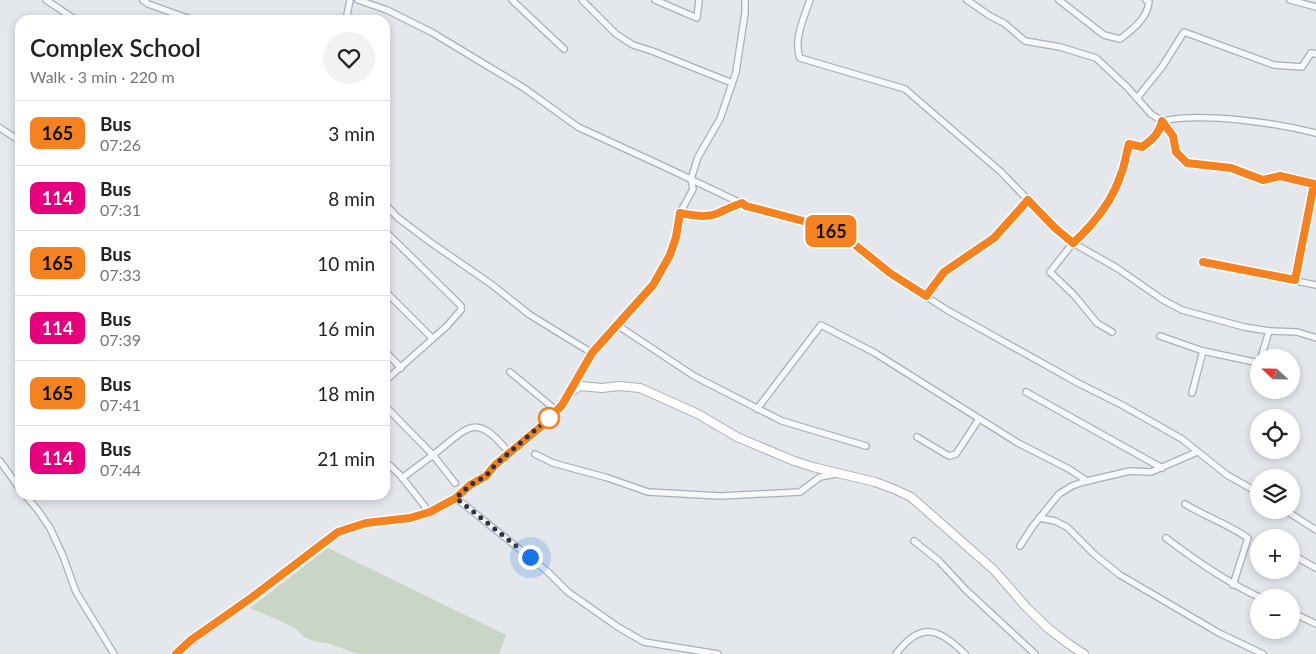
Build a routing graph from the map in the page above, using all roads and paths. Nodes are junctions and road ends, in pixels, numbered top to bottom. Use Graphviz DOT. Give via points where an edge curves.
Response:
graph roads {
  1 [pos="46,0"];
  2 [pos="143,0"];
  3 [pos="350,0"];
  4 [pos="358,0"];
  5 [pos="512,0"];
  6 [pos="582,0"];
  7 [pos="655,0"];
  8 [pos="699,0"];
  9 [pos="745,0"];
  10 [pos="810,0"];
  11 [pos="967,0"];
  12 [pos="1059,0"];
  13 [pos="1146,0"];
  14 [pos="1290,0"];
  15 [pos="1316,7"];
  16 [pos="68,15"];
  17 [pos="176,15"];
  18 [pos="347,15"];
  19 [pos="564,49"];
  20 [pos="1316,54"];
  21 [pos="732,83"];
  22 [pos="1137,98"];
  23 [pos="1162,121"];
  24 [pos="0,128"];
  25 [pos="1316,133"];
  26 [pos="15,138"];
  27 [pos="691,179"];
  28 [pos="1315,184"];
  29 [pos="1028,200"];
  30 [pos="742,203"];
  31 [pos="390,209"];
  32 [pos="680,213"];
  33 [pos="390,236"];
  34 [pos="1073,243"];
  35 [pos="1203,262"];
  36 [pos="1295,280"];
  37 [pos="1316,285"];
  38 [pos="390,296"];
  39 [pos="926,296"];
  40 [pos="617,325"];
  41 [pos="1269,331"];
  42 [pos="1112,332"];
  43 [pos="1160,336"];
  44 [pos="432,338"];
  45 [pos="1316,338"];
  46 [pos="1264,349"];
  47 [pos="1203,351"];
  48 [pos="592,353"];
  49 [pos="390,356"];
  50 [pos="1250,361"];
  51 [pos="401,368"];
  52 [pos="510,372"];
  53 [pos="390,377"];
  54 [pos="570,392"];
  55 [pos="1026,392"];
  56 [pos="1192,393"];
  57 [pos="757,409"];
  58 [pos="390,411"];
  59 [pos="557,411"];
  60 [pos="979,419"];
  61 [pos="917,437"];
  62 [pos="866,446"];
  63 [pos="1197,452"];
  64 [pos="509,453"];
  65 [pos="535,454"];
  66 [pos="433,455"];
  67 [pos="0,462"];
  68 [pos="390,466"];
  69 [pos="1162,468"];
  70 [pos="841,473"];
  71 [pos="402,478"];
  72 [pos="1087,481"];
  73 [pos="15,482"];
  74 [pos="455,483"];
  75 [pos="1250,488"];
  76 [pos="456,498"];
  77 [pos="29,500"];
  78 [pos="1185,504"];
  79 [pos="430,512"];
  80 [pos="1039,518"];
  81 [pos="1299,519"];
  82 [pos="1316,530"];
  83 [pos="1166,538"];
  84 [pos="914,541"];
  85 [pos="1020,546"];
  86 [pos="1300,559"];
  87 [pos="1316,568"];
  88 [pos="1233,584"];
  89 [pos="1250,592"];
  90 [pos="1300,616"];
  91 [pos="1316,624"];
  92 [pos="114,654"];
  93 [pos="176,654"];
  94 [pos="718,654"];
  95 [pos="896,654"];
  96 [pos="966,654"];
  97 [pos="1035,654"];
  98 [pos="1084,654"];
  99 [pos="1263,654"];
  1 -- 16 [label="street"];
  2 -- 17 [label="street"];
  3 -- 18 [label="street"];
  4 -- 27 [label="street" via="387,10 433,33 524,88 578,127"];
  5 -- 19 [label="street"];
  6 -- 21 [label="street" via="616,34 633,45"];
  7 -- 8 [label="street" via="697,18"];
  9 -- 21 [label="street"];
  10 -- 29 [label="street" via="797,50 800,58 905,89 1001,172"];
  11 -- 22 [label="street" via="1004,23 1025,41 1096,58"];
  12 -- 13 [label="street" via="1104,35 1120,39 1148,10 1149,2"];
  14 -- 15 [label="street"];
  20 -- 22 [label="street" via="1311,53 1302,68 1274,65 1184,32"];
  21 -- 27 [label="street" via="720,119 698,157"];
  22 -- 23 [label="street"];
  23 -- 25 [label="street" via="1180,117 1224,120"];
  23 -- 28 [label="street" via="1173,136 1176,152 1187,163 1231,168 1263,180 1280,176"];
  23 -- 34 [label="street" via="1159,131 1142,147 1129,144 1122,173 1110,198 1090,227"];
  24 -- 26 [label="street"];
  27 -- 30 [label="street"];
  27 -- 32 [label="street" via="693,189"];
  28 -- 36 [label="street"];
  29 -- 34 [label="street"];
  29 -- 39 [label="street" via="994,238 944,272"];
  30 -- 32 [label="street" via="704,216"];
  30 -- 39 [label="street" via="822,226 854,244"];
  31 -- 48 [label="street" via="530,315"];
  32 -- 40 [label="street" via="676,237 661,272"];
  33 -- 44 [label="street" via="461,306 458,314"];
  34 -- 41 [label="street" via="1182,310"];
  34 -- 42 [label="street" via="1050,272 1097,323"];
  35 -- 36 [label="street"];
  36 -- 37 [label="street"];
  38 -- 44 [label="street"];
  39 -- 63 [label="street" via="1007,344 1162,427"];
  40 -- 48 [label="street"];
  40 -- 57 [label="street" via="694,376"];
  41 -- 45 [label="street" via="1297,332"];
  41 -- 46 [label="street"];
  43 -- 47 [label="street"];
  44 -- 51 [label="street"];
  47 -- 50 [label="street"];
  47 -- 56 [label="street"];
  48 -- 54 [label="street"];
  49 -- 51 [label="street"];
  51 -- 53 [label="street"];
  52 -- 59 [label="street"];
  54 -- 59 [label="main road"];
  54 -- 70 [label="main road" via="580,386 640,388 698,414 736,436 804,464"];
  55 -- 69 [label="street"];
  57 -- 60 [label="street" via="821,325 874,353"];
  57 -- 62 [label="street" via="782,421"];
  58 -- 66 [label="street"];
  59 -- 64 [label="main road"];
  60 -- 61 [label="street" via="956,454 949,456"];
  60 -- 72 [label="street"];
  63 -- 69 [label="street"];
  63 -- 75 [label="street"];
  64 -- 66 [label="street" via="485,429 475,426 466,428"];
  64 -- 76 [label="main road" via="486,476"];
  65 -- 70 [label="street" via="648,492 722,496 800,492 820,477"];
  66 -- 71 [label="street"];
  66 -- 74 [label="street"];
  67 -- 73 [label="street"];
  68 -- 71 [label="street"];
  69 -- 72 [label="street" via="1151,472 1130,471"];
  70 -- 98 [label="main road" via="911,497 994,570 1049,629"];
  71 -- 79 [label="street"];
  72 -- 80 [label="street" via="1059,494"];
  76 -- 79 [label="main road"];
  76 -- 94 [label="street" via="568,592 618,627 644,642"];
  77 -- 92 [label="street" via="50,528 76,592"];
  78 -- 88 [label="street" via="1248,538"];
  79 -- 93 [label="main road" via="410,518 366,523 338,532"];
  80 -- 85 [label="street"];
  80 -- 99 [label="street" via="1067,526 1120,575"];
  81 -- 82 [label="street"];
  83 -- 88 [label="street"];
  84 -- 97 [label="street"];
  86 -- 87 [label="street"];
  88 -- 89 [label="street"];
  90 -- 91 [label="street"];
  95 -- 96 [label="street" via="915,635 925,631 943,635"];
}
